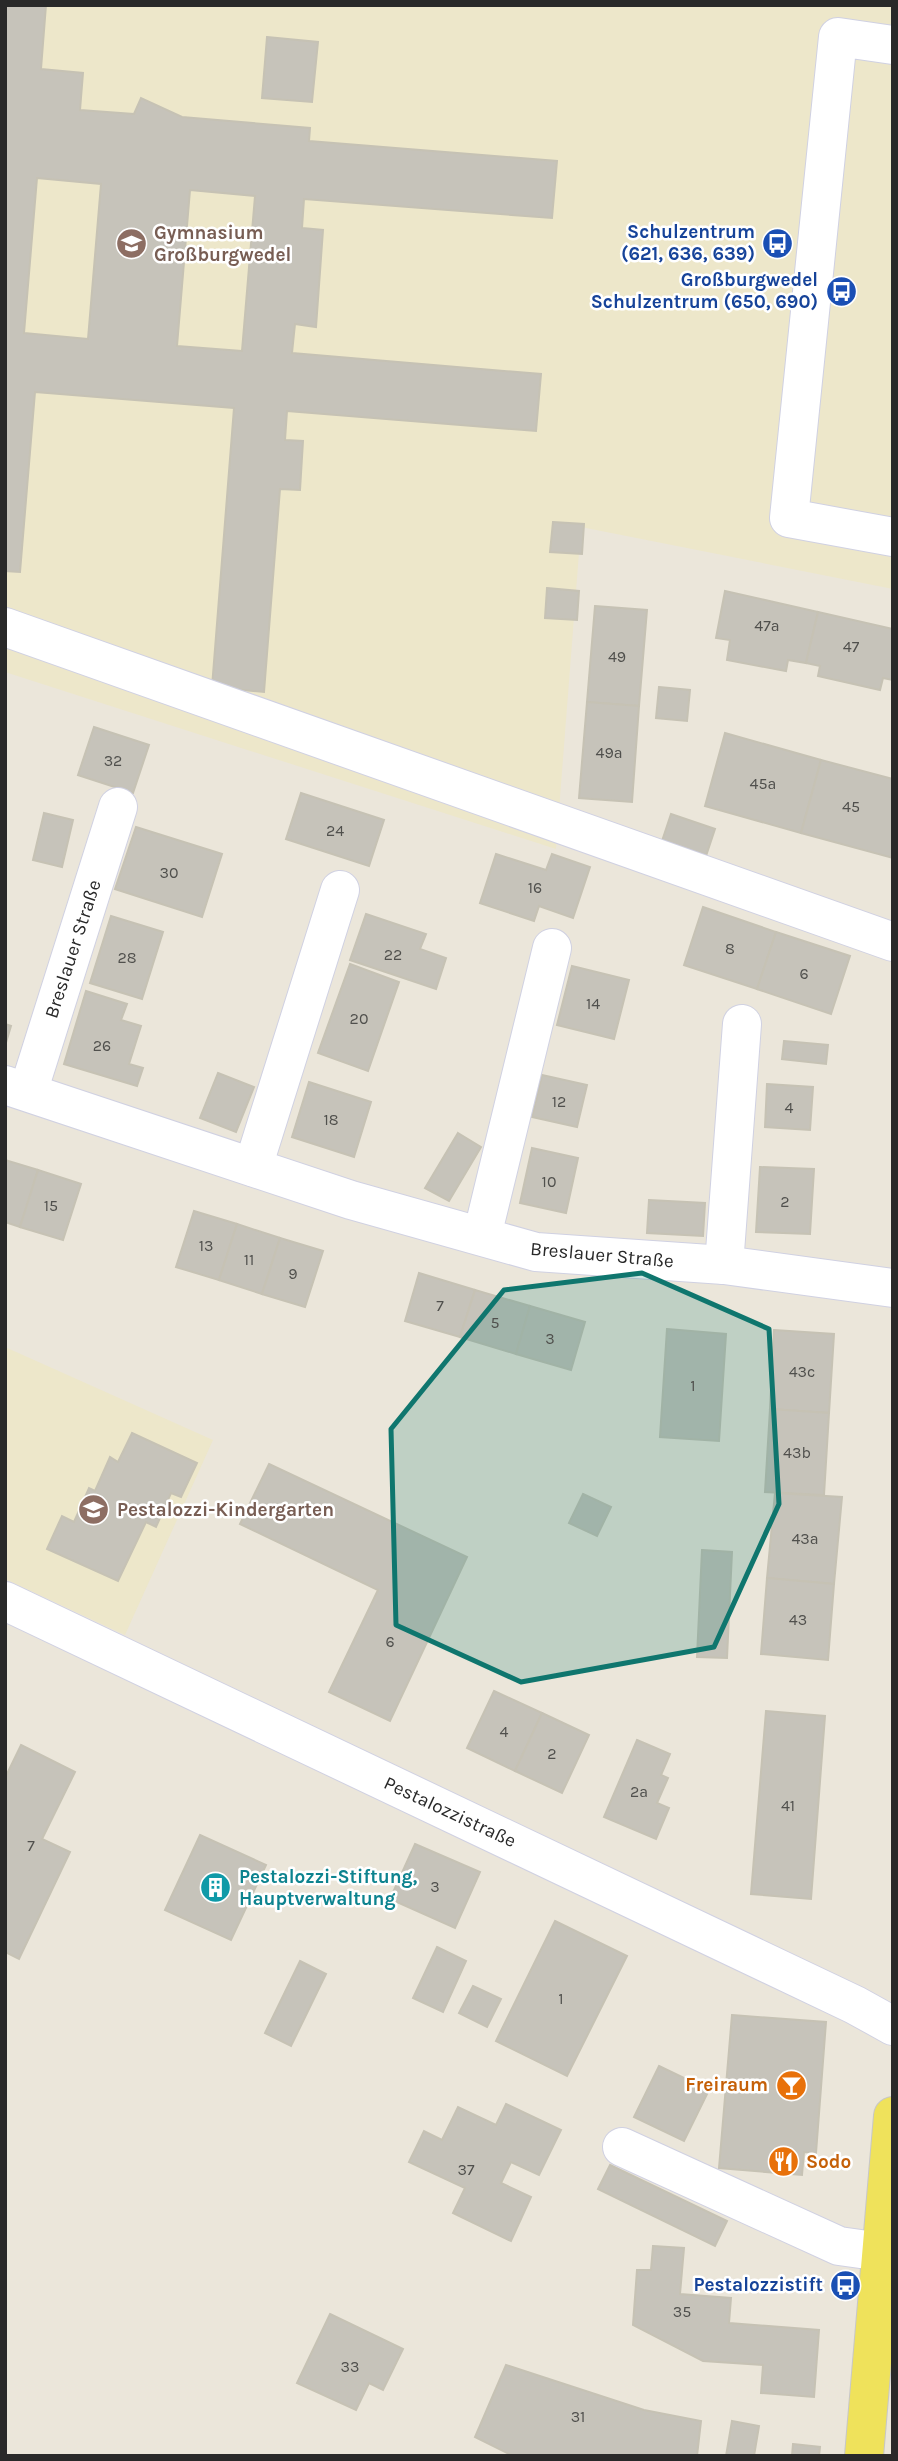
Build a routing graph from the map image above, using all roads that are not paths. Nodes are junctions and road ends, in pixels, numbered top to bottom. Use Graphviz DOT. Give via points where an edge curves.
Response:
graph roads {
  1 [pos="893,44"];
  2 [pos="893,537"];
  3 [pos="5,627"];
  4 [pos="118,807"];
  5 [pos="340,890"];
  6 [pos="893,942"];
  7 [pos="552,948"];
  8 [pos="742,1024"];
  9 [pos="16,1088"];
  10 [pos="253,1167"];
  11 [pos="482,1236"];
  12 [pos="724,1265"];
  13 [pos="893,1288"];
  14 [pos="5,1601"];
  15 [pos="893,2026"];
  16 [pos="893,2116"];
  17 [pos="622,2147"];
  18 [pos="882,2252"];
  19 [pos="864,2456"];
  1 -- 2 [label="street" via="838,37 789,518"];
  3 -- 6 [label="street"];
  4 -- 9 [label="street, Breslauer Straße"];
  5 -- 10 [label="street"];
  7 -- 11 [label="street"];
  8 -- 12 [label="street"];
  9 -- 10 [label="street, Breslauer Straße"];
  10 -- 11 [label="street, Breslauer Straße"];
  11 -- 12 [label="street, Breslauer Straße" via="536,1252"];
  12 -- 13 [label="street, Breslauer Straße"];
  14 -- 15 [label="street, Pestalozzistraße"];
  16 -- 18 [label="main road"];
  17 -- 18 [label="street" via="839,2246"];
  18 -- 19 [label="main road"];
}
